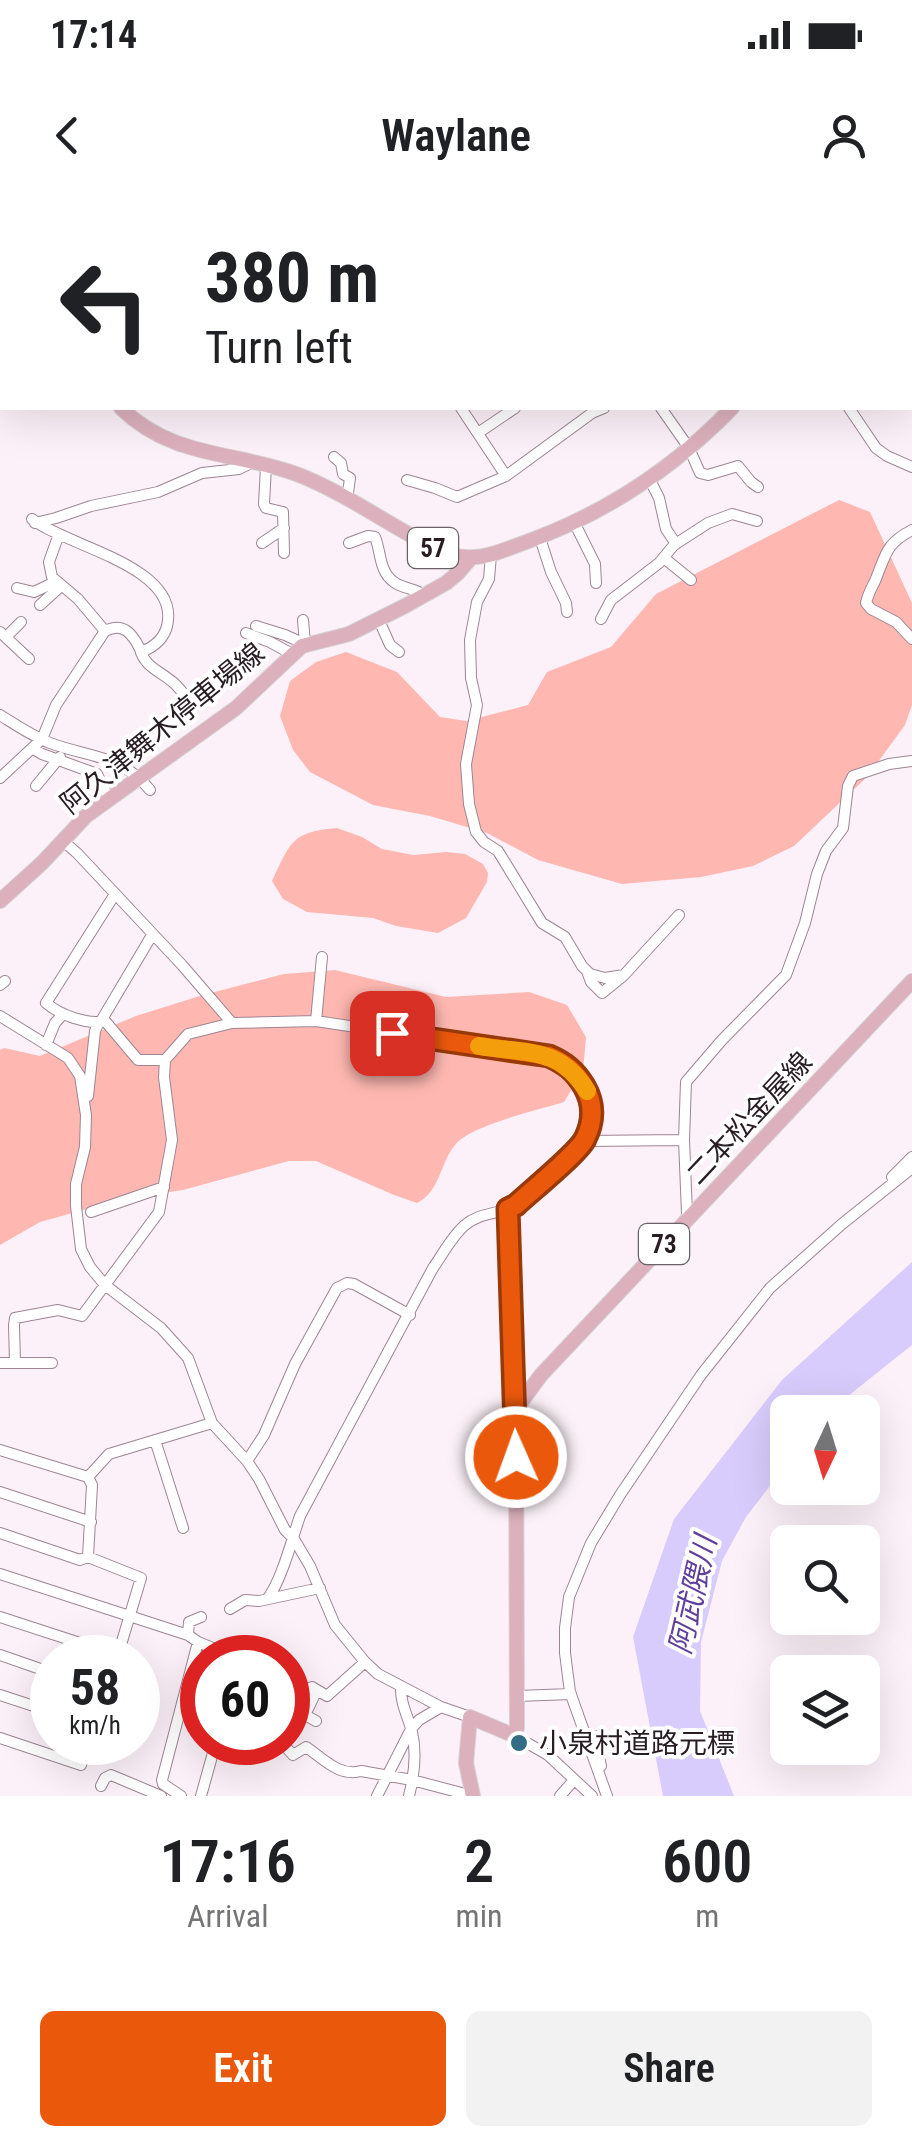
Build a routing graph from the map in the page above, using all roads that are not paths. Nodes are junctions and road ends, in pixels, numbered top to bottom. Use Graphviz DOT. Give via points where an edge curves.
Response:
graph roads {
  1 [pos="124,410"];
  2 [pos="462,410"];
  3 [pos="512,410"];
  4 [pos="599,410"];
  5 [pos="662,410"];
  6 [pos="730,410"];
  7 [pos="849,410"];
  8 [pos="478,433"];
  9 [pos="689,448"];
  10 [pos="334,457"];
  11 [pos="259,464"];
  12 [pos="912,468"];
  13 [pos="506,476"];
  14 [pos="648,478"];
  15 [pos="408,480"];
  16 [pos="758,487"];
  17 [pos="346,500"];
  18 [pos="757,522"];
  19 [pos="576,524"];
  20 [pos="284,528"];
  21 [pos="912,530"];
  22 [pos="59,534"];
  23 [pos="540,538"];
  24 [pos="262,543"];
  25 [pos="349,543"];
  26 [pos="676,544"];
  27 [pos="284,553"];
  28 [pos="491,555"];
  29 [pos="471,558"];
  30 [pos="664,558"];
  31 [pos="691,580"];
  32 [pos="596,583"];
  33 [pos="58,584"];
  34 [pos="17,588"];
  35 [pos="424,595"];
  36 [pos="40,605"];
  37 [pos="567,612"];
  38 [pos="378,618"];
  39 [pos="601,619"];
  40 [pos="303,620"];
  41 [pos="21,622"];
  42 [pos="251,629"];
  43 [pos="105,631"];
  44 [pos="3,634"];
  45 [pos="912,639"];
  46 [pos="140,648"];
  47 [pos="298,649"];
  48 [pos="400,652"];
  49 [pos="29,659"];
  50 [pos="192,704"];
  51 [pos="0,715"];
  52 [pos="28,731"];
  53 [pos="42,739"];
  54 [pos="65,747"];
  55 [pos="32,750"];
  56 [pos="59,760"];
  57 [pos="912,761"];
  58 [pos="139,777"];
  59 [pos="0,778"];
  60 [pos="36,786"];
  61 [pos="150,790"];
  62 [pos="109,799"];
  63 [pos="64,841"];
  64 [pos="115,894"];
  65 [pos="0,901"];
  66 [pos="679,915"];
  67 [pos="152,934"];
  68 [pos="322,957"];
  69 [pos="912,981"];
  70 [pos="63,1014"];
  71 [pos="0,1016"];
  72 [pos="316,1021"];
  73 [pos="100,1022"];
  74 [pos="232,1023"];
  75 [pos="46,1045"];
  76 [pos="165,1060"];
  77 [pos="85,1103"];
  78 [pos="684,1140"];
  79 [pos="584,1141"];
  80 [pos="912,1157"];
  81 [pos="912,1168"];
  82 [pos="164,1187"];
  83 [pos="885,1191"];
  84 [pos="508,1209"];
  85 [pos="91,1212"];
  86 [pos="689,1218"];
  87 [pos="106,1285"];
  88 [pos="410,1315"];
  89 [pos="52,1363"];
  90 [pos="0,1364"];
  91 [pos="14,1364"];
  92 [pos="516,1414"];
  93 [pos="212,1423"];
  94 [pos="156,1440"];
  95 [pos="0,1450"];
  96 [pos="247,1461"];
  97 [pos="88,1477"];
  98 [pos="0,1492"];
  99 [pos="91,1522"];
  100 [pos="183,1528"];
  101 [pos="0,1533"];
  102 [pos="294,1540"];
  103 [pos="88,1557"];
  104 [pos="0,1574"];
  105 [pos="320,1588"];
  106 [pos="268,1598"];
  107 [pos="230,1609"];
  108 [pos="0,1617"];
  109 [pos="130,1617"];
  110 [pos="201,1617"];
  111 [pos="54,1635"];
  112 [pos="126,1635"];
  113 [pos="182,1635"];
  114 [pos="192,1635"];
  115 [pos="0,1655"];
  116 [pos="365,1662"];
  117 [pos="30,1665"];
  118 [pos="401,1686"];
  119 [pos="310,1688"];
  120 [pos="316,1690"];
  121 [pos="571,1694"];
  122 [pos="0,1695"];
  123 [pos="517,1696"];
  124 [pos="180,1698"];
  125 [pos="30,1705"];
  126 [pos="441,1707"];
  127 [pos="470,1717"];
  128 [pos="316,1721"];
  129 [pos="412,1729"];
  130 [pos="515,1736"];
  131 [pos="598,1736"];
  132 [pos="0,1738"];
  133 [pos="30,1748"];
  134 [pos="310,1750"];
  135 [pos="210,1765"];
  136 [pos="387,1776"];
  137 [pos="412,1780"];
  138 [pos="574,1780"];
  139 [pos="101,1786"];
  140 [pos="450,1794"];
  141 [pos="161,1796"];
  142 [pos="181,1796"];
  143 [pos="201,1796"];
  144 [pos="377,1796"];
  145 [pos="409,1796"];
  146 [pos="472,1796"];
  147 [pos="560,1796"];
  148 [pos="592,1796"];
  149 [pos="607,1796"];
  1 -- 11 [label="main road, 57" via="176,444"];
  2 -- 8 [label="street"];
  3 -- 8 [label="street"];
  4 -- 13 [label="street"];
  5 -- 9 [label="street"];
  6 -- 9 [label="main road, 57"];
  7 -- 12 [label="street" via="876,448"];
  8 -- 13 [label="street"];
  9 -- 14 [label="main road, 57"];
  9 -- 16 [label="street" via="700,474 738,466"];
  10 -- 17 [label="street" via="350,478"];
  11 -- 17 [label="main road, 57" via="303,476"];
  11 -- 20 [label="street" via="264,507 283,512"];
  11 -- 22 [label="street" via="202,473 158,492 34,521"];
  13 -- 15 [label="street" via="456,497"];
  14 -- 19 [label="main road, 57"];
  14 -- 26 [label="street"];
  17 -- 29 [label="main road, 57" via="436,549"];
  18 -- 26 [label="street" via="727,514"];
  19 -- 23 [label="main road, 57"];
  19 -- 32 [label="street" via="595,564"];
  20 -- 24 [label="street"];
  20 -- 27 [label="street"];
  21 -- 45 [label="street" via="888,548 866,604"];
  22 -- 33 [label="street" via="49,562"];
  22 -- 46 [label="street" via="144,576 162,593 166,631 152,648"];
  23 -- 28 [label="main road, 57"];
  23 -- 37 [label="street"];
  25 -- 35 [label="street" via="376,537 388,576"];
  26 -- 30 [label="street"];
  28 -- 29 [label="main road, 57"];
  28 -- 66 [label="street" via="470,640 477,705 466,764 468,804 480,838 498,852 542,922 565,937 602,994"];
  29 -- 35 [label="main road, 阿久津舞木停車場線"];
  30 -- 31 [label="street"];
  30 -- 39 [label="street" via="611,600"];
  33 -- 34 [label="street" via="39,591"];
  33 -- 36 [label="street"];
  33 -- 43 [label="street"];
  35 -- 38 [label="main road, 阿久津舞木停車場線"];
  38 -- 47 [label="main road, 阿久津舞木停車場線"];
  38 -- 48 [label="street"];
  40 -- 47 [label="street"];
  41 -- 44 [label="street"];
  42 -- 47 [label="street"];
  43 -- 46 [label="street" via="120,627"];
  43 -- 53 [label="street" via="56,705"];
  44 -- 49 [label="street"];
  46 -- 50 [label="street" via="148,664"];
  47 -- 58 [label="main road, 阿久津舞木停車場線" via="252,695"];
  51 -- 52 [label="street"];
  52 -- 53 [label="street"];
  52 -- 55 [label="street"];
  53 -- 54 [label="street"];
  53 -- 55 [label="street"];
  54 -- 56 [label="street"];
  54 -- 58 [label="street" via="115,761"];
  55 -- 56 [label="street"];
  55 -- 59 [label="street"];
  56 -- 60 [label="street"];
  56 -- 62 [label="street" via="97,774"];
  57 -- 78 [label="street" via="862,771 849,781 844,825 817,874 788,970 686,1082"];
  58 -- 61 [label="street"];
  58 -- 62 [label="main road, 阿久津舞木停車場線"];
  62 -- 63 [label="main road, 阿久津舞木停車場線"];
  63 -- 64 [label="street"];
  63 -- 65 [label="main road, 阿久津舞木停車場線"];
  64 -- 67 [label="street"];
  64 -- 70 [label="street" via="46,1003"];
  67 -- 73 [label="street"];
  67 -- 74 [label="street"];
  68 -- 72 [label="street"];
  69 -- 86 [label="main road, 二本松金屋線 / 73"];
  70 -- 73 [label="street"];
  70 -- 75 [label="street"];
  71 -- 75 [label="street"];
  72 -- 74 [label="street"];
  72 -- 79 [label="street" via="549,1056 580,1079 592,1102"];
  73 -- 76 [label="street" via="136,1058"];
  73 -- 77 [label="street"];
  74 -- 76 [label="street" via="188,1034"];
  75 -- 77 [label="street" via="76,1068"];
  76 -- 82 [label="street" via="172,1140"];
  77 -- 87 [label="street" via="77,1220 84,1258"];
  78 -- 79 [label="street"];
  78 -- 86 [label="street"];
  79 -- 84 [label="street"];
  80 -- 83 [label="street"];
  81 -- 83 [label="street"];
  82 -- 85 [label="street"];
  82 -- 87 [label="street" via="156,1219"];
  83 -- 121 [label="street" via="770,1288 701,1375 590,1543 566,1612"];
  84 -- 88 [label="street" via="462,1228"];
  84 -- 92 [label="street"];
  86 -- 92 [label="main road, 二本松金屋線 / 73" via="541,1374"];
  87 -- 91 [label="street" via="80,1318 58,1310 16,1318"];
  87 -- 93 [label="street" via="182,1349"];
  88 -- 96 [label="street" via="354,1284 337,1288"];
  88 -- 102 [label="street" via="300,1516"];
  89 -- 91 [label="street"];
  90 -- 91 [label="street"];
  92 -- 123 [label="main road"];
  93 -- 94 [label="street"];
  93 -- 96 [label="street"];
  94 -- 97 [label="street" via="109,1454"];
  94 -- 100 [label="street"];
  95 -- 97 [label="street"];
  96 -- 102 [label="street"];
  97 -- 99 [label="street"];
  98 -- 99 [label="street"];
  99 -- 103 [label="street"];
  101 -- 103 [label="street"];
  102 -- 105 [label="street"];
  102 -- 106 [label="street"];
  103 -- 109 [label="street" via="142,1578"];
  104 -- 109 [label="street"];
  105 -- 106 [label="street"];
  105 -- 116 [label="street" via="335,1625"];
  106 -- 107 [label="street"];
  108 -- 111 [label="street"];
  109 -- 112 [label="street"];
  109 -- 113 [label="street"];
  110 -- 114 [label="street" via="190,1622"];
  115 -- 117 [label="street"];
  116 -- 118 [label="street"];
  116 -- 120 [label="street" via="326,1696"];
  118 -- 126 [label="street"];
  118 -- 129 [label="street"];
  119 -- 120 [label="street"];
  120 -- 128 [label="street" via="305,1715"];
  121 -- 123 [label="street"];
  121 -- 149 [label="street"];
  122 -- 125 [label="street"];
  123 -- 130 [label="main road"];
  124 -- 142 [label="street" via="162,1780"];
  126 -- 127 [label="street"];
  126 -- 129 [label="street"];
  127 -- 130 [label="main road"];
  127 -- 146 [label="main road" via="466,1763"];
  129 -- 136 [label="street"];
  129 -- 137 [label="street"];
  130 -- 138 [label="street" via="548,1754"];
  131 -- 149 [label="street"];
  132 -- 133 [label="street"];
  134 -- 136 [label="street" via="346,1773"];
  135 -- 143 [label="street"];
  136 -- 137 [label="street"];
  136 -- 144 [label="street"];
  137 -- 140 [label="street"];
  137 -- 145 [label="street"];
  138 -- 147 [label="street"];
  138 -- 148 [label="street"];
  139 -- 141 [label="street" via="111,1774"];
  140 -- 146 [label="street"];
}
